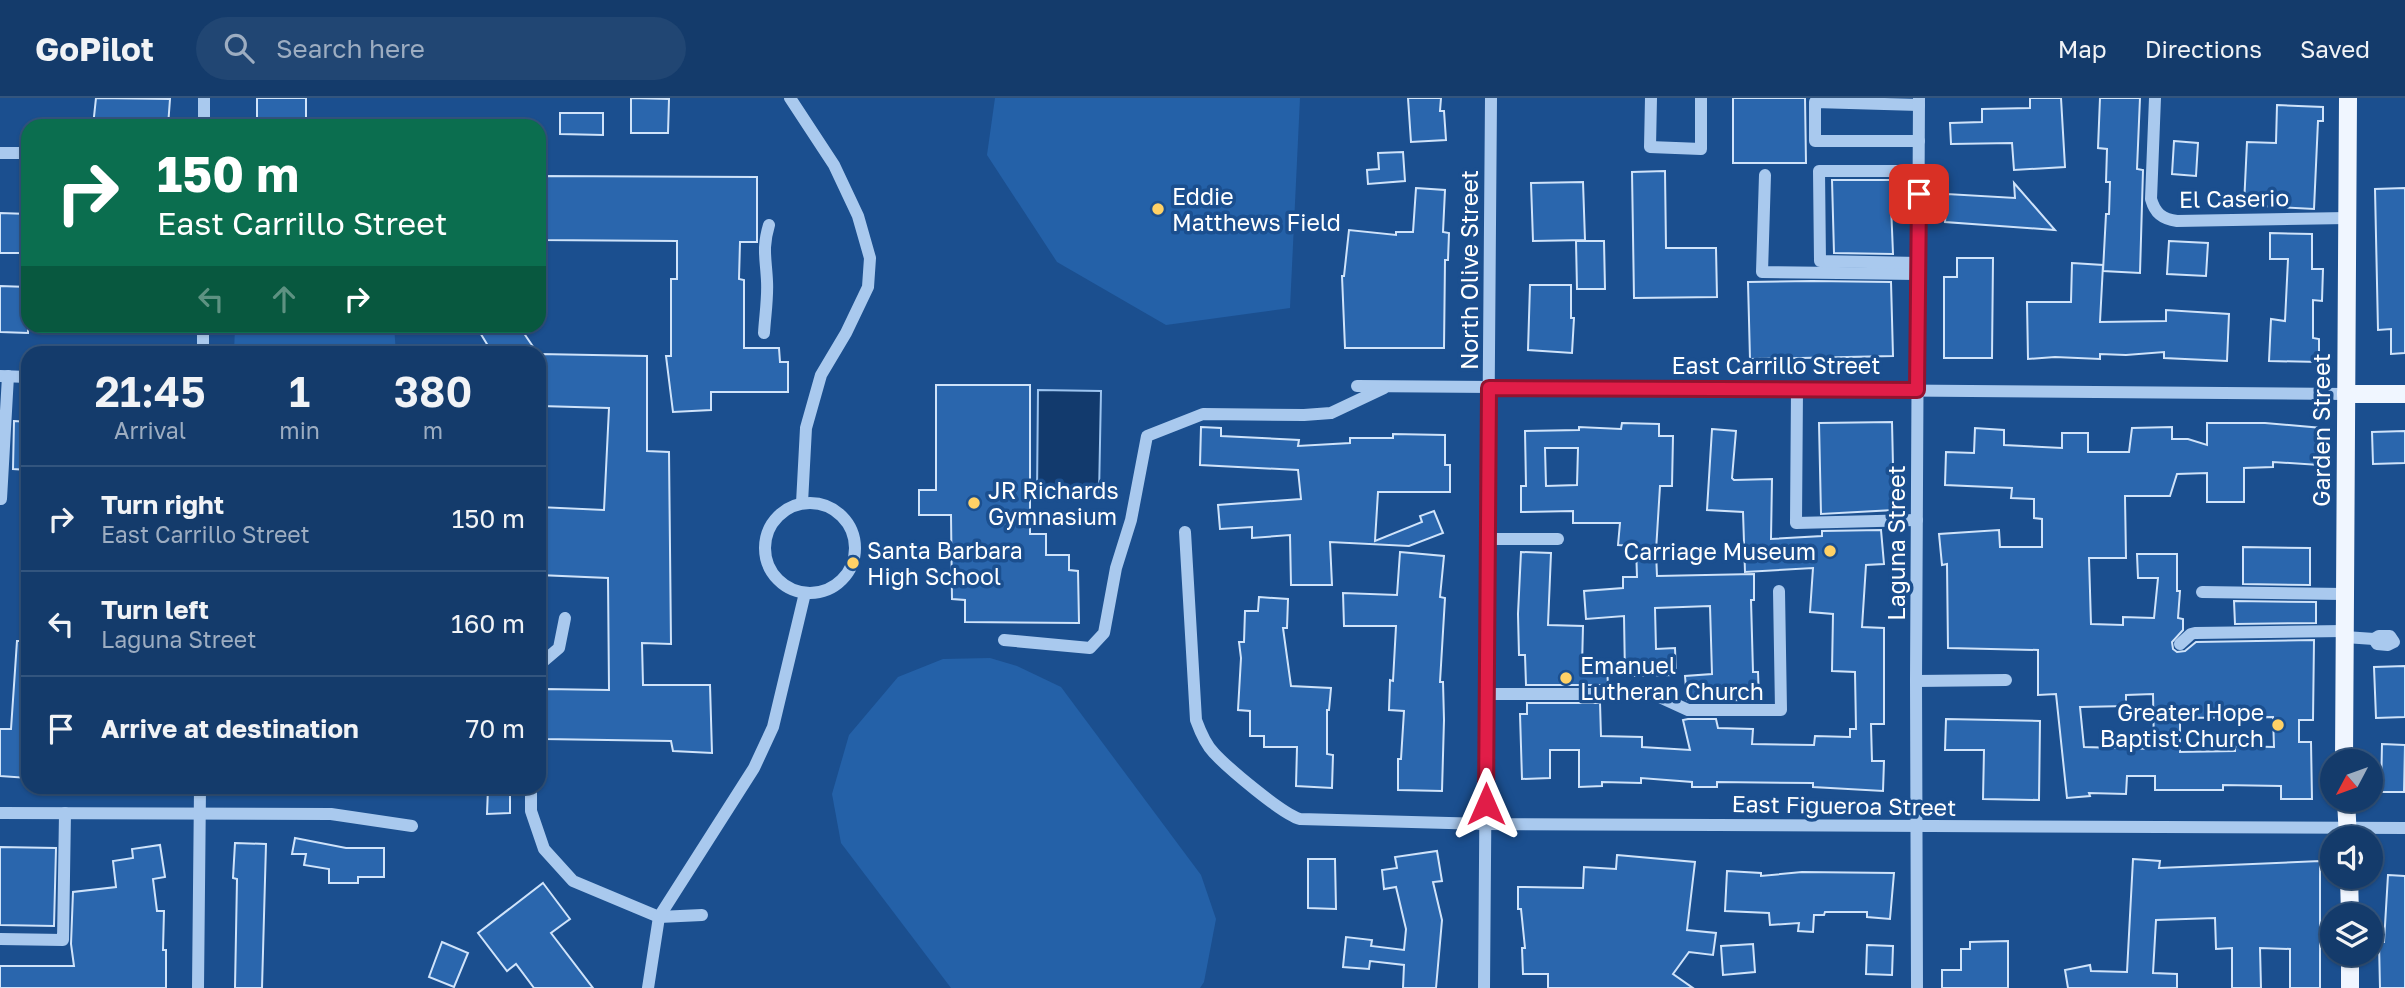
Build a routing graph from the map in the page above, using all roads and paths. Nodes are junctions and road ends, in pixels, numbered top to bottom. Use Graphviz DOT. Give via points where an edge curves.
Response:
graph roads {
  1 [pos="204,98"];
  2 [pos="790,98"];
  3 [pos="1491,98"];
  4 [pos="1651,98"];
  5 [pos="1701,98"];
  6 [pos="2155,98"];
  7 [pos="2348,98"];
  8 [pos="1919,101"];
  9 [pos="204,119"];
  10 [pos="1919,141"];
  11 [pos="0,153"];
  12 [pos="21,153"];
  13 [pos="1919,171"];
  14 [pos="1765,175"];
  15 [pos="2347,218"];
  16 [pos="769,225"];
  17 [pos="1918,269"];
  18 [pos="764,333"];
  19 [pos="4,376"];
  20 [pos="1357,386"];
  21 [pos="1387,387"];
  22 [pos="1489,388"];
  23 [pos="1797,390"];
  24 [pos="1917,390"];
  25 [pos="2346,394"];
  26 [pos="2405,394"];
  27 [pos="1,499"];
  28 [pos="802,503"];
  29 [pos="1917,520"];
  30 [pos="1185,531"];
  31 [pos="1488,539"];
  32 [pos="1558,539"];
  33 [pos="1779,591"];
  34 [pos="2202,592"];
  35 [pos="805,593"];
  36 [pos="2345,594"];
  37 [pos="565,618"];
  38 [pos="2344,634"];
  39 [pos="2374,639"];
  40 [pos="1004,640"];
  41 [pos="2180,644"];
  42 [pos="546,659"];
  43 [pos="1916,681"];
  44 [pos="2006,681"];
  45 [pos="1487,694"];
  46 [pos="2344,749"];
  47 [pos="200,794"];
  48 [pos="531,794"];
  49 [pos="0,813"];
  50 [pos="65,813"];
  51 [pos="200,814"];
  52 [pos="1486,824"];
  53 [pos="412,826"];
  54 [pos="1916,827"];
  55 [pos="2405,828"];
  56 [pos="2383,830"];
  57 [pos="2320,833"];
  58 [pos="702,915"];
  59 [pos="659,917"];
  60 [pos="0,939"];
  61 [pos="2350,966"];
  62 [pos="198,988"];
  63 [pos="648,988"];
  64 [pos="1484,988"];
  65 [pos="1917,988"];
  66 [pos="2350,988"];
  1 -- 9 [label="street"];
  2 -- 28 [label="street" via="834,165 858,216 870,258 868,287 821,375 806,428"];
  3 -- 22 [label="street, North Olive Street"];
  4 -- 5 [label="street" via="1650,147 1701,149"];
  6 -- 15 [label="street, El Caserio" via="2151,199 2160,215 2177,221"];
  7 -- 15 [label="main road, Garden Street"];
  8 -- 10 [label="street, Laguna Street"];
  8 -- 10 [label="street" via="1815,102 1815,141"];
  10 -- 13 [label="street, Laguna Street"];
  11 -- 12 [label="street"];
  13 -- 17 [label="street, Laguna Street"];
  13 -- 17 [label="street" via="1819,171 1820,261"];
  14 -- 17 [label="street" via="1762,272"];
  15 -- 25 [label="main road, Garden Street"];
  16 -- 18 [label="street" via="764,242"];
  17 -- 24 [label="street, Laguna Street"];
  19 -- 27 [label="street"];
  20 -- 21 [label="street, East Carrillo Street"];
  21 -- 22 [label="street, East Carrillo Street"];
  21 -- 40 [label="street" via="1331,413 1203,414 1147,436 1104,633 1090,648"];
  22 -- 23 [label="street, East Carrillo Street"];
  22 -- 31 [label="street, North Olive Street"];
  23 -- 24 [label="street, East Carrillo Street"];
  23 -- 29 [label="street" via="1796,523"];
  24 -- 25 [label="street, East Carrillo Street"];
  24 -- 29 [label="street, Laguna Street"];
  25 -- 26 [label="main road, East Carrillo Street"];
  25 -- 36 [label="main road, Garden Street"];
  28 -- 35 [label="street" via="777,517 765,542 775,575 791,589"];
  28 -- 35 [label="street" via="818,503 838,513 856,547 846,576 820,592"];
  29 -- 43 [label="street, Laguna Street"];
  30 -- 52 [label="street, East Figueroa Street" via="1196,720 1213,753 1284,812 1300,819"];
  31 -- 32 [label="street"];
  31 -- 45 [label="street, North Olive Street"];
  33 -- 45 [label="street" via="1781,710 1688,710 1653,694"];
  34 -- 36 [label="street"];
  35 -- 59 [label="street" via="772,727 754,768"];
  36 -- 38 [label="main road, Garden Street"];
  37 -- 42 [label="street" via="559,648"];
  38 -- 39 [label="street"];
  38 -- 41 [label="street" via="2195,633"];
  38 -- 46 [label="main road, Garden Street"];
  43 -- 44 [label="street"];
  43 -- 54 [label="street, Laguna Street"];
  45 -- 52 [label="street, North Olive Street"];
  47 -- 51 [label="street"];
  48 -- 59 [label="street" via="531,811 544,849 573,881"];
  49 -- 50 [label="street"];
  50 -- 51 [label="street"];
  50 -- 60 [label="street" via="63,940"];
  51 -- 53 [label="street" via="331,814"];
  51 -- 62 [label="street"];
  52 -- 54 [label="street, East Figueroa Street"];
  52 -- 64 [label="street, North Olive Street"];
  54 -- 57 [label="street, East Figueroa Street"];
  54 -- 65 [label="street, Laguna Street"];
  55 -- 56 [label="street, East Figueroa Street"];
  58 -- 59 [label="street"];
  59 -- 63 [label="street"];
  61 -- 66 [label="main road"];
}
